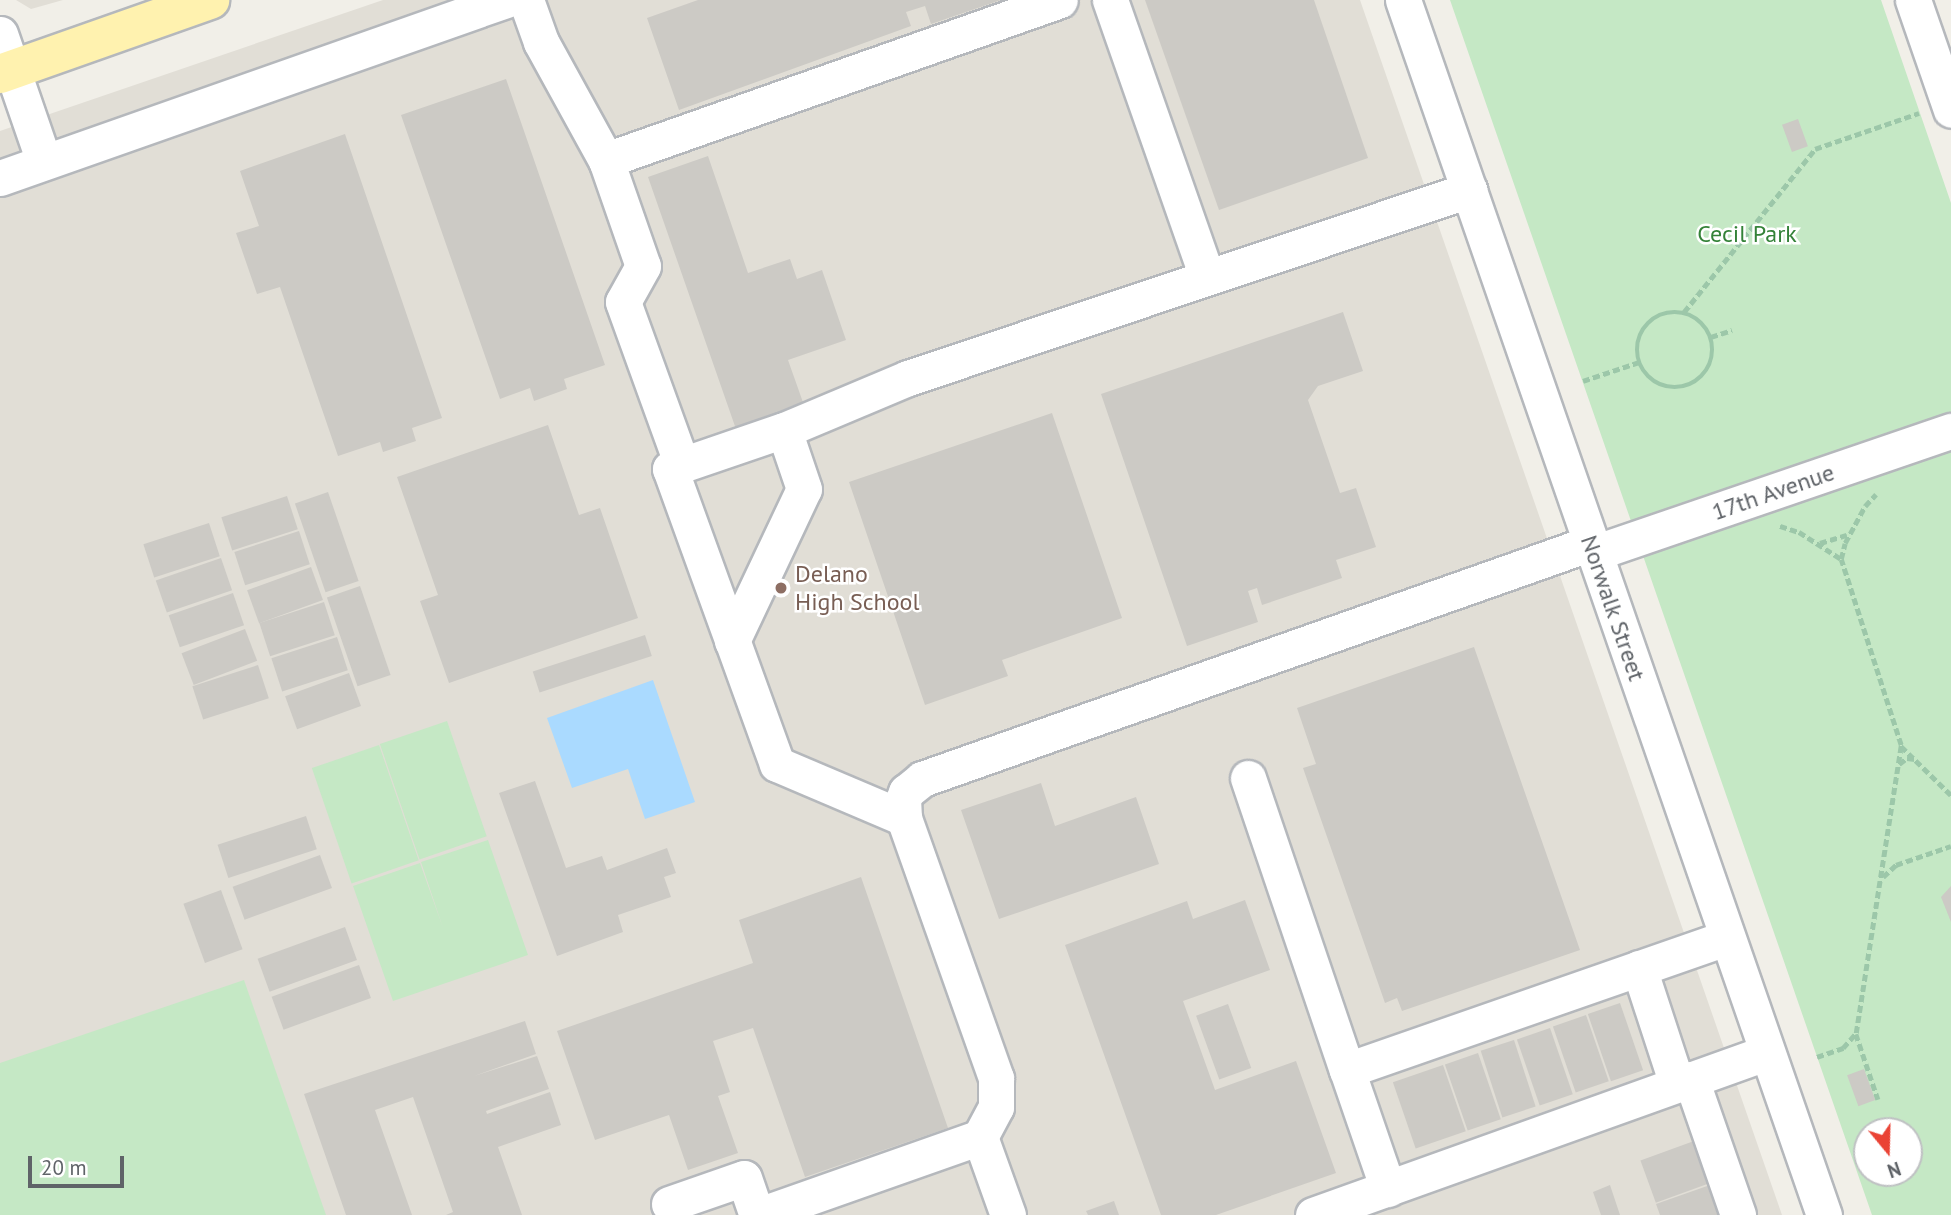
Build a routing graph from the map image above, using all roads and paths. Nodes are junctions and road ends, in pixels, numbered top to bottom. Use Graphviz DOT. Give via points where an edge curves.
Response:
graph roads {
  1 [pos="210,0"];
  2 [pos="506,0"];
  3 [pos="526,0"];
  4 [pos="1060,0"];
  5 [pos="1110,0"];
  6 [pos="1404,0"];
  7 [pos="1913,0"];
  8 [pos="4,59"];
  9 [pos="1935,111"];
  10 [pos="606,160"];
  11 [pos="44,162"];
  12 [pos="0,178"];
  13 [pos="1469,190"];
  14 [pos="1207,277"];
  15 [pos="1684,312"];
  16 [pos="1732,330"];
  17 [pos="1711,337"];
  18 [pos="1639,362"];
  19 [pos="1583,381"];
  20 [pos="784,430"];
  21 [pos="1951,431"];
  22 [pos="682,465"];
  23 [pos="1879,492"];
  24 [pos="1861,502"];
  25 [pos="1863,509"];
  26 [pos="1797,522"];
  27 [pos="1777,526"];
  28 [pos="1799,532"];
  29 [pos="1851,532"];
  30 [pos="1820,543"];
  31 [pos="1592,548"];
  32 [pos="1841,559"];
  33 [pos="732,641"];
  34 [pos="1901,745"];
  35 [pos="1916,760"];
  36 [pos="1898,767"];
  37 [pos="1248,778"];
  38 [pos="1951,795"];
  39 [pos="904,818"];
  40 [pos="1951,846"];
  41 [pos="1884,857"];
  42 [pos="1896,865"];
  43 [pos="1881,881"];
  44 [pos="1727,938"];
  45 [pos="1639,968"];
  46 [pos="1856,1033"];
  47 [pos="1767,1052"];
  48 [pos="1817,1057"];
  49 [pos="1347,1070"];
  50 [pos="1684,1082"];
  51 [pos="1878,1099"];
  52 [pos="980,1137"];
  53 [pos="1388,1189"];
  54 [pos="669,1204"];
  55 [pos="758,1215"];
  56 [pos="1008,1215"];
  57 [pos="1313,1215"];
  58 [pos="1738,1215"];
  59 [pos="1824,1215"];
  1 -- 8 [label="main road"];
  2 -- 11 [label="street"];
  3 -- 10 [label="street" via="541,42"];
  4 -- 10 [label="street"];
  5 -- 14 [label="street"];
  6 -- 13 [label="street, Norwalk Street"];
  7 -- 9 [label="street"];
  8 -- 11 [label="street"];
  9 -- 15 [label="path" via="1815,149"];
  10 -- 22 [label="street" via="643,266 623,302"];
  11 -- 12 [label="street"];
  13 -- 14 [label="street"];
  13 -- 31 [label="street, Norwalk Street"];
  14 -- 20 [label="street" via="908,379"];
  15 -- 17 [label="path" via="1703,324"];
  15 -- 18 [label="path" via="1668,312 1646,324 1636,347"];
  16 -- 17 [label="path"];
  17 -- 18 [label="path" via="1712,359 1707,370 1688,386 1663,386 1651,380"];
  18 -- 19 [label="path"];
  20 -- 22 [label="street"];
  20 -- 33 [label="street" via="804,489"];
  21 -- 31 [label="street, 17th Avenue"];
  22 -- 33 [label="street" via="670,469"];
  23 -- 25 [label="path"];
  24 -- 25 [label="path"];
  25 -- 29 [label="path"];
  26 -- 28 [label="path"];
  27 -- 28 [label="path"];
  28 -- 30 [label="path"];
  29 -- 30 [label="path"];
  29 -- 32 [label="path"];
  30 -- 32 [label="path"];
  31 -- 39 [label="street, 17th Avenue" via="922,779 906,792"];
  31 -- 44 [label="street, Norwalk Street"];
  32 -- 34 [label="path"];
  33 -- 39 [label="street" via="777,764"];
  34 -- 35 [label="path"];
  34 -- 36 [label="path"];
  35 -- 36 [label="path" via="1903,759"];
  35 -- 38 [label="path"];
  36 -- 41 [label="path"];
  37 -- 49 [label="street"];
  39 -- 52 [label="street" via="996,1078 996,1107"];
  40 -- 42 [label="path"];
  41 -- 42 [label="path" via="1887,865"];
  41 -- 43 [label="path"];
  42 -- 43 [label="path"];
  43 -- 46 [label="path"];
  44 -- 45 [label="street"];
  44 -- 47 [label="street, Norwalk Street"];
  45 -- 49 [label="street"];
  45 -- 50 [label="street"];
  46 -- 48 [label="path" via="1843,1048"];
  46 -- 51 [label="path"];
  47 -- 50 [label="street"];
  47 -- 59 [label="street, Norwalk Street"];
  49 -- 53 [label="street"];
  50 -- 53 [label="street"];
  50 -- 58 [label="street"];
  52 -- 55 [label="street"];
  52 -- 56 [label="street"];
  53 -- 57 [label="street"];
  54 -- 55 [label="street" via="744,1178"];
}
